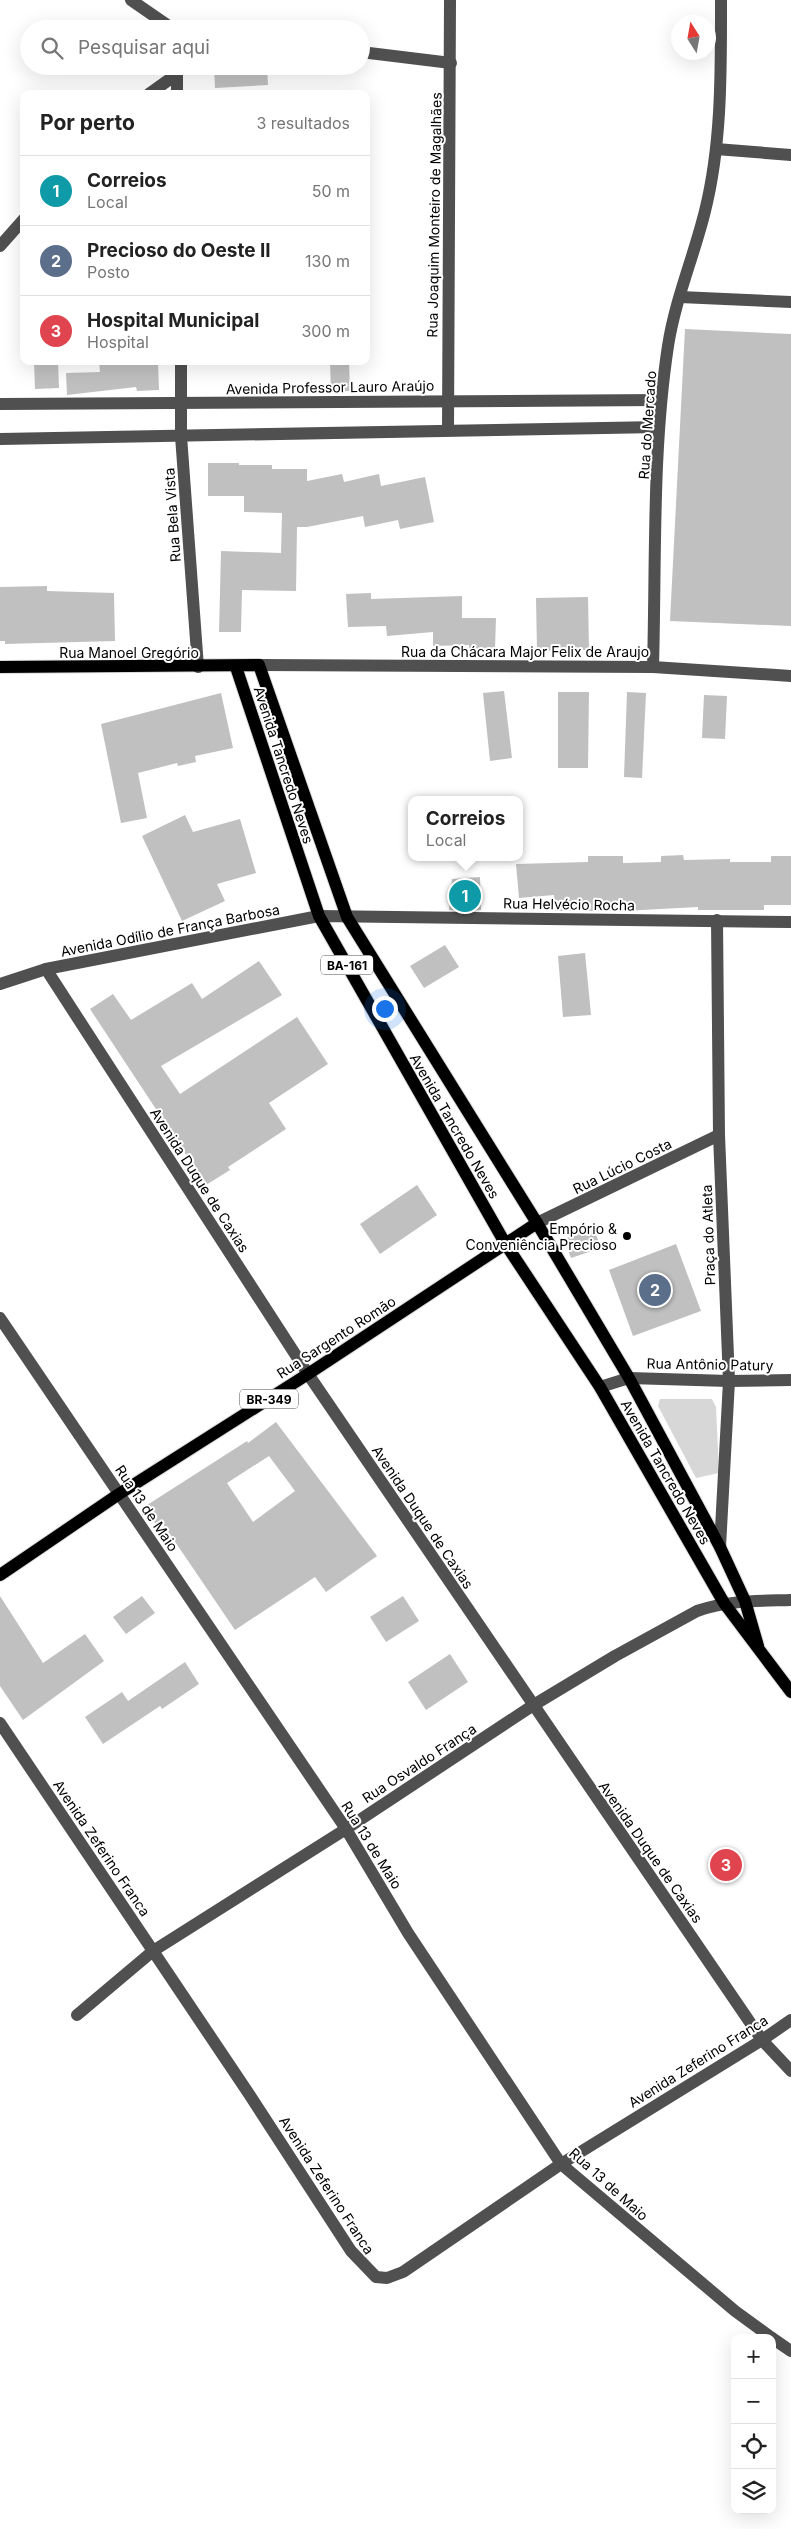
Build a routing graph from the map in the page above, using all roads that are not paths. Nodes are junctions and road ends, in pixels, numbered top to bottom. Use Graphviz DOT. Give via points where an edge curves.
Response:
graph roads {
  1 [pos="131,0"];
  2 [pos="450,0"];
  3 [pos="722,0"];
  4 [pos="160,20"];
  5 [pos="370,53"];
  6 [pos="452,63"];
  7 [pos="171,75"];
  8 [pos="177,75"];
  9 [pos="154,90"];
  10 [pos="177,90"];
  11 [pos="716,149"];
  12 [pos="791,155"];
  13 [pos="20,224"];
  14 [pos="0,246"];
  15 [pos="680,297"];
  16 [pos="791,302"];
  17 [pos="181,365"];
  18 [pos="660,400"];
  19 [pos="447,401"];
  20 [pos="0,404"];
  21 [pos="181,404"];
  22 [pos="659,427"];
  23 [pos="448,430"];
  24 [pos="181,436"];
  25 [pos="0,439"];
  26 [pos="259,665"];
  27 [pos="0,667"];
  28 [pos="198,667"];
  29 [pos="236,667"];
  30 [pos="653,667"];
  31 [pos="791,676"];
  32 [pos="319,916"];
  33 [pos="347,917"];
  34 [pos="717,920"];
  35 [pos="791,922"];
  36 [pos="46,969"];
  37 [pos="0,984"];
  38 [pos="719,1135"];
  39 [pos="537,1223"];
  40 [pos="504,1243"];
  41 [pos="0,1318"];
  42 [pos="308,1374"];
  43 [pos="629,1378"];
  44 [pos="791,1380"];
  45 [pos="729,1382"];
  46 [pos="600,1388"];
  47 [pos="119,1494"];
  48 [pos="720,1547"];
  49 [pos="0,1575"];
  50 [pos="791,1600"];
  51 [pos="745,1601"];
  52 [pos="724,1603"];
  53 [pos="758,1646"];
  54 [pos="791,1692"];
  55 [pos="532,1706"];
  56 [pos="0,1723"];
  57 [pos="346,1829"];
  58 [pos="153,1951"];
  59 [pos="77,2015"];
  60 [pos="791,2020"];
  61 [pos="762,2040"];
  62 [pos="791,2071"];
  63 [pos="561,2164"];
  64 [pos="766,2334"];
  65 [pos="776,2341"];
  66 [pos="791,2352"];
  1 -- 4 [label="street"];
  2 -- 6 [label="street, Rua Joaquim Monteiro de Magalhães"];
  3 -- 11 [label="street, Rua do Mercado"];
  5 -- 6 [label="street"];
  6 -- 19 [label="street, Rua Joaquim Monteiro de Magalhães"];
  7 -- 9 [label="street"];
  8 -- 10 [label="street"];
  11 -- 12 [label="street"];
  11 -- 15 [label="street, Rua do Mercado" via="705,210"];
  13 -- 14 [label="street"];
  15 -- 16 [label="street"];
  15 -- 18 [label="street, Rua do Mercado"];
  17 -- 21 [label="street, Rua Bela Vista"];
  18 -- 19 [label="street, Avenida Professor Lauro Araújo"];
  18 -- 22 [label="street, Rua do Mercado"];
  19 -- 21 [label="street, Avenida Professor Lauro Araújo"];
  19 -- 23 [label="street, Rua Joaquim Monteiro de Magalhães"];
  20 -- 21 [label="street, Avenida Professor Lauro Araújo"];
  21 -- 24 [label="street, Rua Bela Vista"];
  22 -- 23 [label="street"];
  22 -- 30 [label="street, Rua do Mercado"];
  23 -- 24 [label="street"];
  24 -- 25 [label="street"];
  24 -- 28 [label="street, Rua Bela Vista"];
  26 -- 29 [label="main road, Rua Manoel Gregório"];
  26 -- 30 [label="street, Rua da Chácara Major Felix de Araujo"];
  26 -- 33 [label="main road, Avenida Tancredo Neves / BA-161"];
  27 -- 28 [label="main road, Rua Manoel Gregório"];
  28 -- 29 [label="main road, Rua Manoel Gregório"];
  29 -- 32 [label="main road, Avenida Tancredo Neves / BA-161"];
  30 -- 31 [label="street, Rua da Chácara Major Felix de Araujo"];
  32 -- 33 [label="street, Avenida Odílio de França Barbosa"];
  32 -- 36 [label="street, Avenida Odílio de França Barbosa"];
  32 -- 40 [label="main road, Avenida Tancredo Neves / BA-161"];
  33 -- 34 [label="street, Rua Helvécio Rocha"];
  33 -- 39 [label="main road, Avenida Tancredo Neves / BA-161"];
  34 -- 35 [label="street, Rua Helvécio Rocha"];
  34 -- 38 [label="street, Praça do Atleta"];
  36 -- 37 [label="street, Avenida Odílio de França Barbosa"];
  36 -- 42 [label="street, Avenida Duque de Caxias"];
  38 -- 39 [label="street, Rua Lúcio Costa"];
  38 -- 45 [label="street, Praça do Atleta"];
  39 -- 40 [label="main road, Rua Sargento Romão / BR-349"];
  39 -- 43 [label="main road, Avenida Tancredo Neves"];
  40 -- 42 [label="main road, Rua Sargento Romão / BR-349"];
  40 -- 46 [label="main road, Avenida Tancredo Neves"];
  41 -- 47 [label="street, Rua 13 de Maio"];
  42 -- 47 [label="main road, Rua Sargento Romão / BR-349"];
  42 -- 55 [label="street, Avenida Duque de Caxias"];
  43 -- 45 [label="street, Rua Antônio Patury"];
  43 -- 46 [label="street"];
  43 -- 48 [label="main road, Avenida Tancredo Neves"];
  44 -- 45 [label="street, Rua Antônio Patury"];
  45 -- 48 [label="street, Praça do Atleta"];
  46 -- 52 [label="main road, Avenida Tancredo Neves"];
  47 -- 49 [label="main road, Rua Sargento Romão / BR-349"];
  47 -- 57 [label="street, Rua 13 de Maio"];
  48 -- 51 [label="main road, Avenida Tancredo Neves"];
  50 -- 51 [label="street, Rua Osvaldo França"];
  51 -- 52 [label="street, Rua Osvaldo França"];
  51 -- 53 [label="main road, Avenida Tancredo Neves"];
  52 -- 53 [label="main road, Avenida Tancredo Neves"];
  52 -- 55 [label="street, Rua Osvaldo França" via="697,1611"];
  53 -- 54 [label="main road, Avenida Tancredo Neves"];
  55 -- 57 [label="street, Rua Osvaldo França"];
  55 -- 61 [label="street, Avenida Duque de Caxias"];
  56 -- 58 [label="street, Avenida Zeferino Franca"];
  57 -- 58 [label="street, Rua Osvaldo França"];
  57 -- 63 [label="street, Rua 13 de Maio" via="408,1933"];
  58 -- 59 [label="street, Rua Osvaldo França"];
  58 -- 63 [label="street, Avenida Zeferino Franca" via="351,2252 376,2277 387,2278 403,2272"];
  60 -- 61 [label="street, Avenida Zeferino Franca"];
  61 -- 62 [label="street, Avenida Duque de Caxias"];
  61 -- 63 [label="street, Avenida Zeferino Franca"];
  63 -- 64 [label="street, Rua 13 de Maio" via="734,2311"];
  65 -- 66 [label="street, Rua 13 de Maio"];
}
